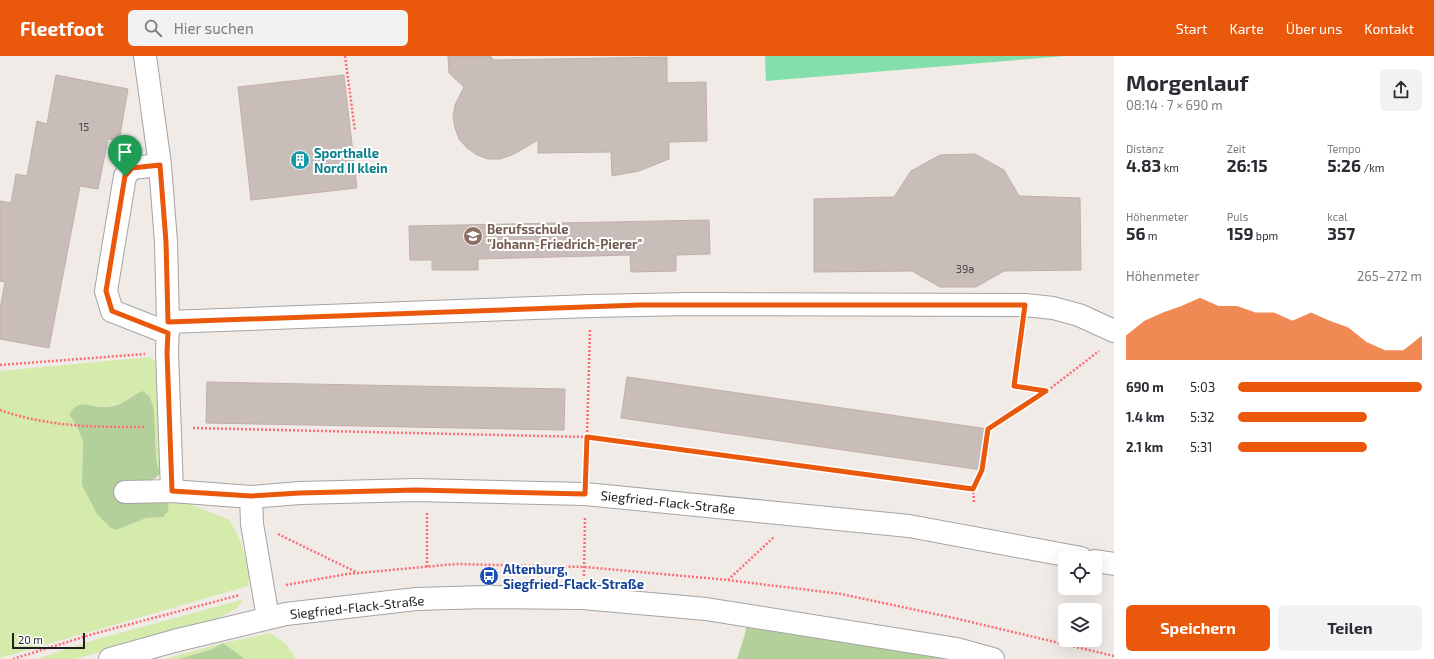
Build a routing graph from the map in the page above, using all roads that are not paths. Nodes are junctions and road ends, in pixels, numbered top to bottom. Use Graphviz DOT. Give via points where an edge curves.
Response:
graph roads {
  1 [pos="145,56"];
  2 [pos="160,165"];
  3 [pos="1114,331"];
  4 [pos="168,336"];
  5 [pos="172,491"];
  6 [pos="125,492"];
  7 [pos="251,496"];
  8 [pos="1058,554"];
  9 [pos="1102,562"];
  10 [pos="1114,564"];
  11 [pos="268,618"];
  12 [pos="110,659"];
  13 [pos="993,659"];
  1 -- 2 [label="street"];
  2 -- 4 [label="street" via="166,242"];
  2 -- 4 [label="street" via="132,168 125,176 106,291 112,311"];
  3 -- 4 [label="street" via="1079,315 1053,308 1025,305 682,304 358,314"];
  4 -- 5 [label="street"];
  5 -- 6 [label="street, Siegfried-Flack-Straße"];
  5 -- 7 [label="street, Siegfried-Flack-Straße"];
  7 -- 8 [label="street, Siegfried-Flack-Straße" via="427,491 585,494 909,526"];
  7 -- 11 [label="street" via="252,524"];
  9 -- 10 [label="street"];
  11 -- 12 [label="street, Siegfried-Flack-Straße" via="174,640"];
  11 -- 13 [label="street, Siegfried-Flack-Straße" via="416,599 582,598 706,609 957,649"];
}
